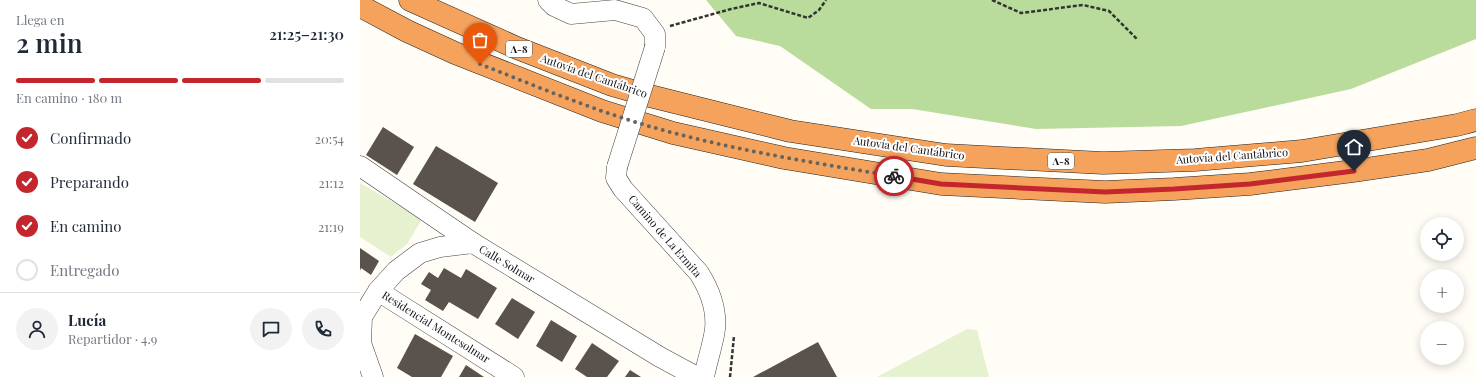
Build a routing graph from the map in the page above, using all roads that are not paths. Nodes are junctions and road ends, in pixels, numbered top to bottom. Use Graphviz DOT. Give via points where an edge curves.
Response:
graph roads {
  1 [pos="410,0"];
  2 [pos="548,0"];
  3 [pos="360,6"];
  4 [pos="1476,120"];
  5 [pos="1476,148"];
  6 [pos="360,166"];
  7 [pos="473,243"];
  8 [pos="378,291"];
  9 [pos="373,377"];
  10 [pos="514,377"];
  11 [pos="697,377"];
  12 [pos="704,377"];
  1 -- 4 [label="highway, Autovía del Cantábrico / A-8" via="517,48 612,85 790,131 946,155 1103,163 1195,160 1302,151"];
  2 -- 12 [label="street, Camino de La Ermita, bridge" via="554,6 571,14 615,10 643,18 655,40 617,167 616,178 708,286 715,328"];
  3 -- 5 [label="highway, A-8" via="455,53 602,111 673,133 784,158 941,184 1105,192 1250,184 1428,160"];
  6 -- 7 [label="street"];
  7 -- 8 [label="street, Calle Solmar" via="440,247 420,253 396,271"];
  7 -- 11 [label="street, Calle Solmar"];
  8 -- 9 [label="street, Calle Solmar" via="362,317 361,343"];
  8 -- 10 [label="street, Residencial Montesolmar"];
}
